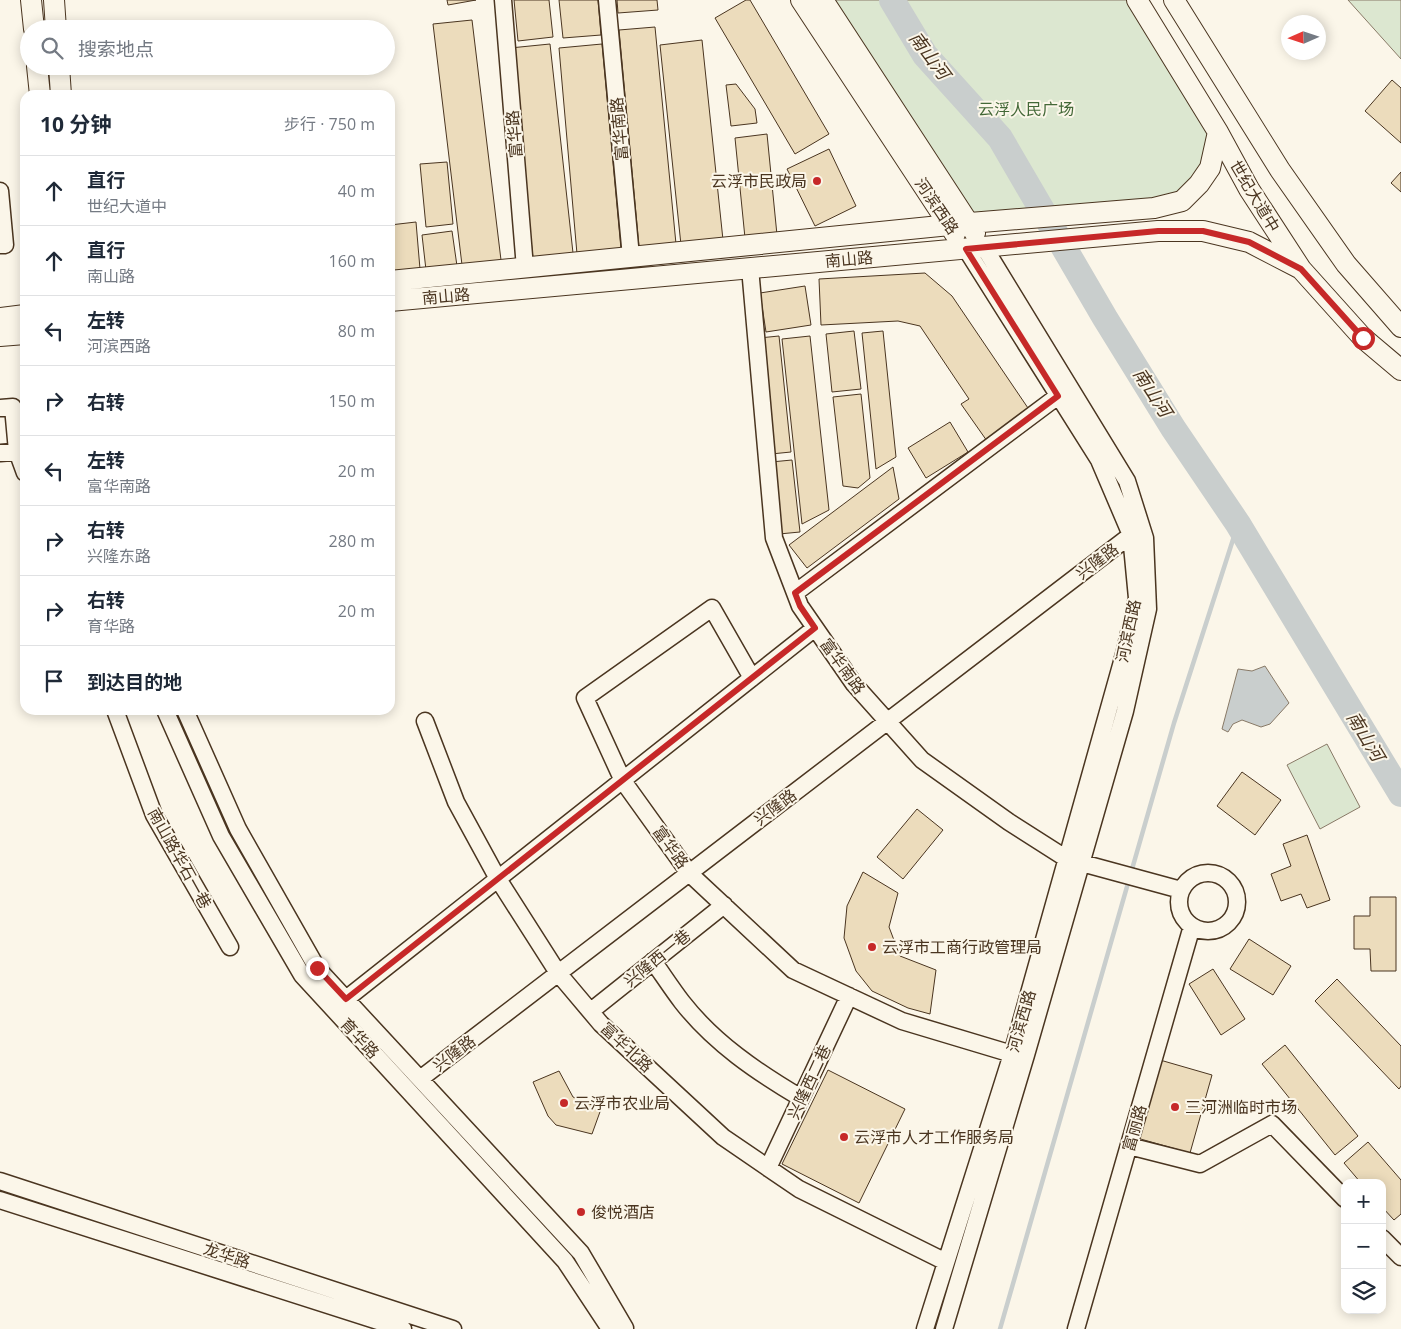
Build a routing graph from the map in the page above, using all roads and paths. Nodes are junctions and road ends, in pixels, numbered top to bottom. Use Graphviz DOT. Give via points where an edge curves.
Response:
graph roads {
  1 [pos="31,0"];
  2 [pos="54,0"];
  3 [pos="503,0"];
  4 [pos="607,0"];
  5 [pos="800,0"];
  6 [pos="823,0"];
  7 [pos="1137,0"];
  8 [pos="1174,0"];
  9 [pos="33,20"];
  10 [pos="55,20"];
  11 [pos="38,75"];
  12 [pos="60,75"];
  13 [pos="39,90"];
  14 [pos="61,90"];
  15 [pos="1218,132"];
  16 [pos="0,190"];
  17 [pos="1,208"];
  18 [pos="970,223"];
  19 [pos="948,226"];
  20 [pos="0,245"];
  21 [pos="975,248"];
  22 [pos="631,257"];
  23 [pos="524,268"];
  24 [pos="750,268"];
  25 [pos="1301,269"];
  26 [pos="395,281"];
  27 [pos="395,301"];
  28 [pos="20,316"];
  29 [pos="0,318"];
  30 [pos="1401,328"];
  31 [pos="20,334"];
  32 [pos="0,336"];
  33 [pos="1401,370"];
  34 [pos="1058,396"];
  35 [pos="0,408"];
  36 [pos="20,446"];
  37 [pos="20,451"];
  38 [pos="0,453"];
  39 [pos="1131,536"];
  40 [pos="795,593"];
  41 [pos="815,628"];
  42 [pos="752,678"];
  43 [pos="116,715"];
  44 [pos="167,715"];
  45 [pos="187,715"];
  46 [pos="425,721"];
  47 [pos="887,722"];
  48 [pos="622,781"];
  49 [pos="1081,863"];
  50 [pos="690,873"];
  51 [pos="498,879"];
  52 [pos="1174,888"];
  53 [pos="724,905"];
  54 [pos="1192,926"];
  55 [pos="230,947"];
  56 [pos="653,961"];
  57 [pos="558,973"];
  58 [pos="849,996"];
  59 [pos="346,999"];
  60 [pos="591,1011"];
  61 [pos="1012,1054"];
  62 [pos="420,1079"];
  63 [pos="801,1098"];
  64 [pos="1129,1146"];
  65 [pos="768,1168"];
  66 [pos="0,1181"];
  67 [pos="1341,1195"];
  68 [pos="0,1200"];
  69 [pos="1386,1242"];
  70 [pos="1401,1257"];
  71 [pos="946,1262"];
  72 [pos="396,1328"];
  73 [pos="453,1329"];
  74 [pos="618,1329"];
  75 [pos="925,1329"];
  76 [pos="944,1329"];
  77 [pos="1076,1329"];
  1 -- 9 [label="main road"];
  2 -- 10 [label="main road"];
  3 -- 23 [label="street, 富华路"];
  4 -- 22 [label="street, 富华南路"];
  5 -- 19 [label="main road, 河滨西路"];
  6 -- 18 [label="main road, 河滨西路"];
  7 -- 15 [label="main road, 世纪大道中"];
  8 -- 30 [label="main road" via="1280,170 1346,264"];
  11 -- 13 [label="main road"];
  12 -- 14 [label="main road"];
  15 -- 18 [label="main road, 南山路" via="1210,168 1182,200 1154,208"];
  15 -- 25 [label="main road, 世纪大道中" via="1249,189"];
  16 -- 17 [label="street"];
  17 -- 20 [label="street" via="5,245"];
  18 -- 19 [label="main road, 南山路"];
  18 -- 21 [label="main road, 河滨西路"];
  19 -- 21 [label="main road, 河滨西路"];
  19 -- 22 [label="main road, 南山路"];
  21 -- 24 [label="main road, 南山路"];
  21 -- 25 [label="main road, 南山路" via="1158,231 1203,231 1249,242"];
  21 -- 34 [label="street, 河滨西路"];
  21 -- 49 [label="street, 河滨西路" via="1127,481 1145,538 1148,609 1124,711"];
  22 -- 23 [label="main road, 南山路"];
  23 -- 26 [label="main road, 南山路"];
  24 -- 27 [label="main road, 南山路"];
  24 -- 40 [label="street, 富华南路" via="774,538"];
  25 -- 33 [label="main road, 世纪大道中" via="1363,338"];
  28 -- 29 [label="main road"];
  31 -- 32 [label="main road"];
  34 -- 39 [label="street, 河滨西路" via="1099,460"];
  34 -- 40 [label="street"];
  35 -- 36 [label="street" via="13,407"];
  37 -- 38 [label="street"];
  39 -- 47 [label="street, 兴隆路"];
  39 -- 49 [label="street, 河滨西路" via="1137,598"];
  40 -- 41 [label="street, 富华南路"];
  41 -- 42 [label="street"];
  41 -- 47 [label="street, 富华南路" via="854,684"];
  42 -- 48 [label="street"];
  42 -- 48 [label="street, 富华路" via="712,608 586,698"];
  43 -- 55 [label="street, 南山路华石一巷" via="154,815"];
  44 -- 74 [label="street, 育华路" via="222,836 302,975 565,1261"];
  45 -- 59 [label="street, 育华路" via="238,830 317,968"];
  46 -- 51 [label="street, 富华北路" via="456,802"];
  47 -- 49 [label="street, 富华南路" via="922,760 1009,822"];
  47 -- 50 [label="street, 兴隆路"];
  48 -- 50 [label="street, 富华路"];
  48 -- 51 [label="street"];
  49 -- 52 [label="street, 富华南路"];
  49 -- 61 [label="street, 河滨西路"];
  49 -- 76 [label="street, 河滨西路"];
  50 -- 53 [label="street, 富华路"];
  50 -- 57 [label="street, 兴隆路"];
  51 -- 57 [label="street, 富华北路"];
  51 -- 59 [label="street"];
  52 -- 54 [label="street" via="1181,913"];
  52 -- 54 [label="street" via="1197,875 1214,873 1228,880 1236,893 1236,908 1229,922 1218,929 1203,930"];
  53 -- 56 [label="street, 兴隆西一巷"];
  53 -- 58 [label="street, 富华路" via="793,970"];
  54 -- 64 [label="street, 富丽路"];
  56 -- 60 [label="street, 兴隆西一巷"];
  56 -- 63 [label="street" via="682,1003 719,1041 760,1073"];
  57 -- 60 [label="street, 富华北路"];
  57 -- 62 [label="street, 兴隆路"];
  58 -- 61 [label="street, 富华路" via="902,1021"];
  58 -- 63 [label="street, 兴隆西二巷"];
  59 -- 62 [label="street, 育华路"];
  60 -- 65 [label="street, 富华北路" via="601,1024 724,1137"];
  61 -- 71 [label="street, 河滨西路"];
  62 -- 74 [label="street, 育华路" via="581,1253"];
  63 -- 65 [label="street, 兴隆西二巷"];
  64 -- 67 [label="street" via="1200,1164 1272,1124"];
  64 -- 77 [label="street, 富丽路"];
  65 -- 71 [label="street, 富华北路" via="799,1189"];
  66 -- 73 [label="street, 龙华路"];
  68 -- 72 [label="street, 龙华路"];
  69 -- 70 [label="street"];
  71 -- 75 [label="street, 河滨西路"];
}
